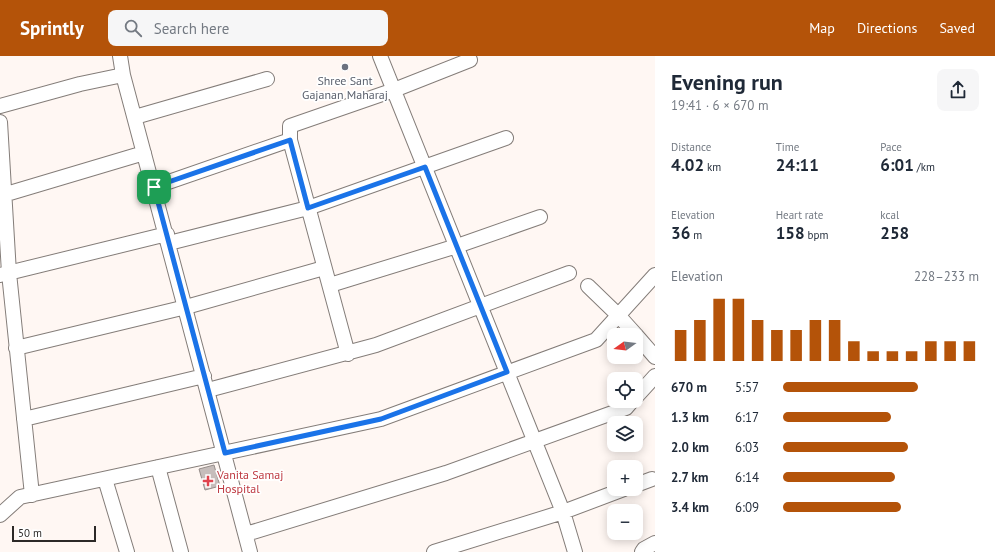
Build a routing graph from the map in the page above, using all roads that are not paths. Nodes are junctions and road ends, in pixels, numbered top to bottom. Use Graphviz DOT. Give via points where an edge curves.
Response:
graph roads {
  1 [pos="120,56"];
  2 [pos="380,56"];
  3 [pos="470,60"];
  4 [pos="123,75"];
  5 [pos="267,79"];
  6 [pos="394,90"];
  7 [pos="0,106"];
  8 [pos="135,117"];
  9 [pos="0,122"];
  10 [pos="506,138"];
  11 [pos="290,140"];
  12 [pos="144,153"];
  13 [pos="425,167"];
  14 [pos="154,187"];
  15 [pos="4,195"];
  16 [pos="308,208"];
  17 [pos="540,217"];
  18 [pos="2,222"];
  19 [pos="168,239"];
  20 [pos="457,246"];
  21 [pos="324,268"];
  22 [pos="569,273"];
  23 [pos="4,274"];
  24 [pos="655,275"];
  25 [pos="330,285"];
  26 [pos="588,286"];
  27 [pos="481,306"];
  28 [pos="186,307"];
  29 [pos="618,315"];
  30 [pos="630,328"];
  31 [pos="643,343"];
  32 [pos="16,348"];
  33 [pos="348,354"];
  34 [pos="655,357"];
  35 [pos="507,372"];
  36 [pos="204,376"];
  37 [pos="655,376"];
  38 [pos="643,389"];
  39 [pos="208,390"];
  40 [pos="626,408"];
  41 [pos="24,420"];
  42 [pos="535,441"];
  43 [pos="225,453"];
  44 [pos="158,467"];
  45 [pos="104,479"];
  46 [pos="652,479"];
  47 [pos="643,482"];
  48 [pos="32,495"];
  49 [pos="607,495"];
  50 [pos="563,512"];
  51 [pos="0,515"];
  52 [pos="246,534"];
  53 [pos="655,543"];
  54 [pos="127,552"];
  55 [pos="181,552"];
  56 [pos="250,552"];
  57 [pos="434,552"];
  58 [pos="575,552"];
  59 [pos="642,552"];
  1 -- 4 [label="street"];
  2 -- 6 [label="street"];
  3 -- 6 [label="street"];
  4 -- 7 [label="street"];
  4 -- 8 [label="street"];
  5 -- 8 [label="street"];
  6 -- 11 [label="street" via="294,123 290,126"];
  6 -- 13 [label="street"];
  8 -- 12 [label="street"];
  9 -- 15 [label="street"];
  10 -- 13 [label="street"];
  11 -- 14 [label="street"];
  11 -- 16 [label="street"];
  12 -- 14 [label="street"];
  12 -- 15 [label="street"];
  13 -- 16 [label="street"];
  13 -- 20 [label="street"];
  14 -- 19 [label="street"];
  15 -- 18 [label="street"];
  16 -- 19 [label="street"];
  16 -- 21 [label="street"];
  17 -- 20 [label="street"];
  18 -- 23 [label="street"];
  19 -- 23 [label="street"];
  19 -- 28 [label="street"];
  20 -- 25 [label="street"];
  20 -- 27 [label="street"];
  21 -- 25 [label="street"];
  21 -- 28 [label="street"];
  22 -- 27 [label="street"];
  23 -- 32 [label="street"];
  24 -- 29 [label="street"];
  25 -- 33 [label="street"];
  26 -- 29 [label="street"];
  27 -- 33 [label="street"];
  27 -- 35 [label="street"];
  28 -- 32 [label="street"];
  28 -- 36 [label="street"];
  29 -- 30 [label="street"];
  29 -- 35 [label="street" via="596,340"];
  31 -- 34 [label="street"];
  32 -- 41 [label="street"];
  33 -- 39 [label="street"];
  35 -- 42 [label="street"];
  35 -- 43 [label="street" via="381,419"];
  36 -- 39 [label="street"];
  36 -- 41 [label="street"];
  37 -- 38 [label="street"];
  39 -- 43 [label="street"];
  40 -- 42 [label="street"];
  41 -- 48 [label="street"];
  42 -- 50 [label="street"];
  42 -- 52 [label="street" via="446,473"];
  43 -- 44 [label="street"];
  43 -- 52 [label="street"];
  44 -- 45 [label="street"];
  44 -- 55 [label="street"];
  45 -- 48 [label="street"];
  45 -- 54 [label="street"];
  46 -- 47 [label="street"];
  48 -- 51 [label="street" via="20,497"];
  49 -- 50 [label="street"];
  50 -- 57 [label="street"];
  50 -- 58 [label="street"];
  52 -- 56 [label="street"];
  53 -- 59 [label="street"];
}
